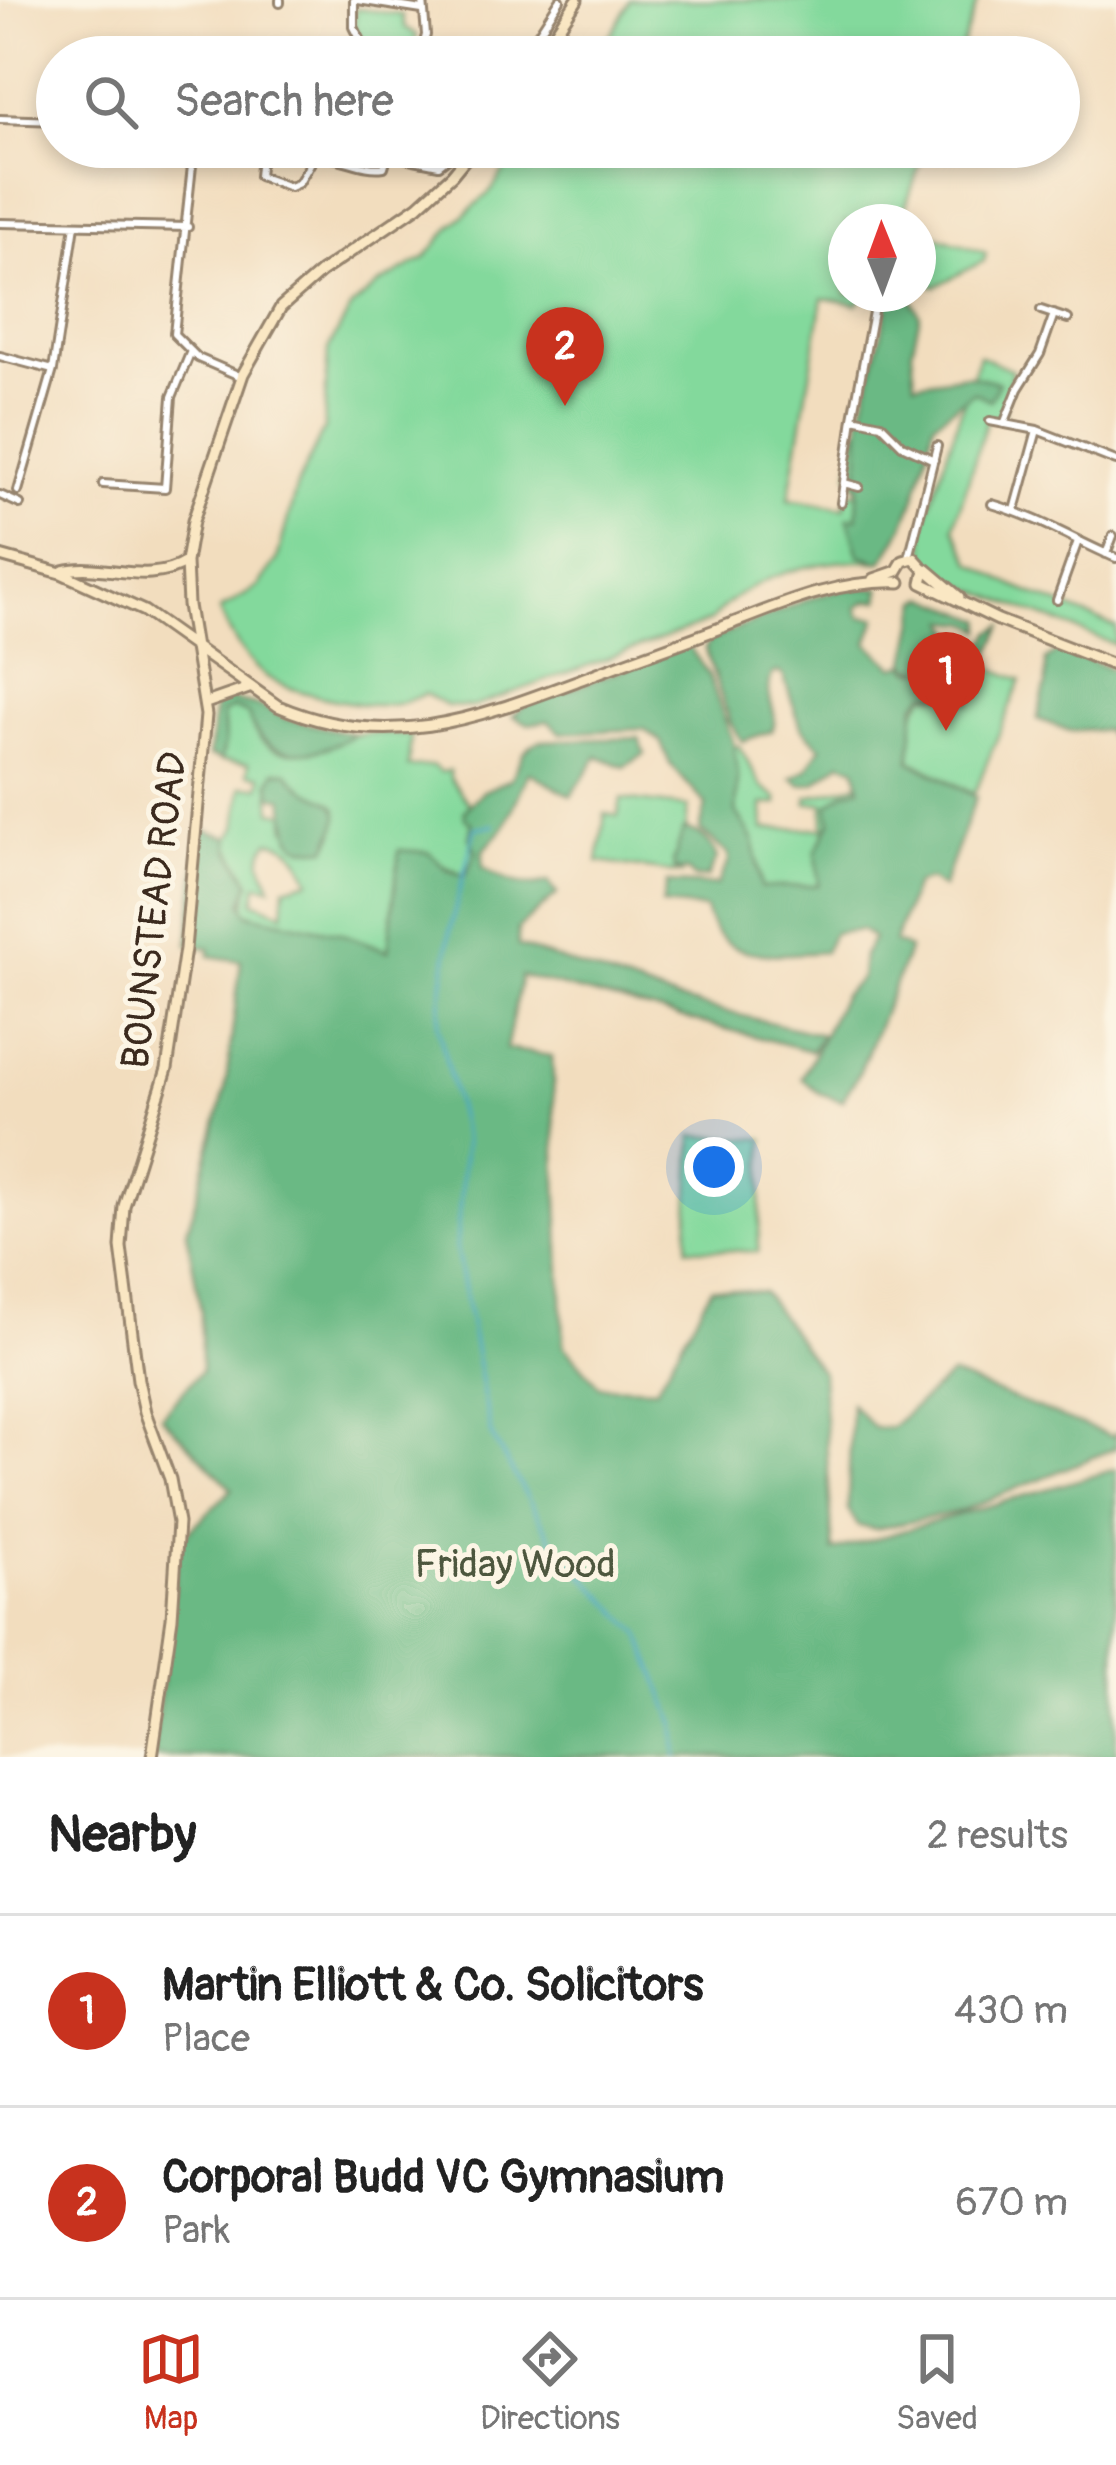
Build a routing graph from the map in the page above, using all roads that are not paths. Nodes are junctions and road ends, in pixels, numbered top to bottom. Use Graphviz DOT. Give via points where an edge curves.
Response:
graph roads {
  1 [pos="356,0"];
  2 [pos="423,0"];
  3 [pos="560,0"];
  4 [pos="577,0"];
  5 [pos="422,10"];
  6 [pos="358,36"];
  7 [pos="425,36"];
  8 [pos="537,36"];
  9 [pos="553,36"];
  10 [pos="0,119"];
  11 [pos="36,120"];
  12 [pos="192,168"];
  13 [pos="260,168"];
  14 [pos="308,168"];
  15 [pos="458,168"];
  16 [pos="0,223"];
  17 [pos="75,225"];
  18 [pos="188,227"];
  19 [pos="1041,310"];
  20 [pos="872,312"];
  21 [pos="1054,314"];
  22 [pos="1068,320"];
  23 [pos="190,351"];
  24 [pos="0,356"];
  25 [pos="52,370"];
  26 [pos="242,377"];
  27 [pos="853,418"];
  28 [pos="990,421"];
  29 [pos="1004,424"];
  30 [pos="1037,430"];
  31 [pos="937,446"];
  32 [pos="934,460"];
  33 [pos="1116,460"];
  34 [pos="844,483"];
  35 [pos="103,484"];
  36 [pos="859,487"];
  37 [pos="18,491"];
  38 [pos="0,495"];
  39 [pos="841,503"];
  40 [pos="20,504"];
  41 [pos="992,504"];
  42 [pos="1015,510"];
  43 [pos="1113,536"];
  44 [pos="1078,542"];
  45 [pos="1106,554"];
  46 [pos="0,556"];
  47 [pos="909,558"];
  48 [pos="1116,558"];
  49 [pos="185,562"];
  50 [pos="925,569"];
  51 [pos="62,573"];
  52 [pos="899,577"];
  53 [pos="922,583"];
  54 [pos="1057,600"];
  55 [pos="962,602"];
  56 [pos="190,617"];
  57 [pos="175,632"];
  58 [pos="196,646"];
  59 [pos="1116,661"];
  60 [pos="249,688"];
  61 [pos="206,703"];
  62 [pos="152,1757"];
  1 -- 5 [label="street"];
  1 -- 6 [label="street"];
  2 -- 5 [label="street"];
  3 -- 8 [label="street"];
  4 -- 9 [label="street"];
  5 -- 7 [label="street"];
  10 -- 11 [label="street"];
  12 -- 18 [label="street"];
  13 -- 14 [label="street" via="259,176 290,187"];
  15 -- 26 [label="street, BOUNSTEAD ROAD" via="287,300"];
  16 -- 17 [label="street"];
  17 -- 18 [label="street"];
  17 -- 25 [label="street"];
  18 -- 23 [label="street" via="174,334"];
  19 -- 21 [label="street"];
  20 -- 27 [label="street"];
  21 -- 22 [label="street"];
  21 -- 29 [label="street"];
  23 -- 26 [label="street"];
  23 -- 35 [label="street" via="172,398 165,488"];
  24 -- 25 [label="street"];
  25 -- 37 [label="street"];
  26 -- 49 [label="street, BOUNSTEAD ROAD"];
  27 -- 32 [label="street" via="881,424"];
  27 -- 34 [label="street"];
  28 -- 29 [label="street"];
  29 -- 30 [label="street"];
  30 -- 33 [label="street"];
  30 -- 42 [label="street"];
  31 -- 32 [label="street"];
  32 -- 47 [label="street"];
  34 -- 36 [label="street"];
  34 -- 39 [label="street"];
  38 -- 40 [label="street"];
  41 -- 42 [label="street"];
  42 -- 44 [label="street"];
  43 -- 45 [label="street"];
  44 -- 45 [label="street"];
  44 -- 54 [label="street"];
  45 -- 48 [label="street"];
  46 -- 51 [label="street"];
  47 -- 50 [label="street"];
  47 -- 52 [label="street"];
  49 -- 51 [label="street" via="160,575"];
  49 -- 56 [label="street, BOUNSTEAD ROAD"];
  50 -- 53 [label="street"];
  50 -- 55 [label="street"];
  51 -- 57 [label="street"];
  52 -- 53 [label="street"];
  52 -- 60 [label="street" via="788,601 466,719 387,729 337,725"];
  53 -- 55 [label="street"];
  55 -- 59 [label="street"];
  56 -- 57 [label="street"];
  56 -- 58 [label="street, BOUNSTEAD ROAD"];
  57 -- 58 [label="street"];
  58 -- 60 [label="street"];
  58 -- 61 [label="street, BOUNSTEAD ROAD"];
  60 -- 61 [label="street, BOUNSTEAD ROAD"];
  61 -- 62 [label="street, BOUNSTEAD ROAD" via="175,1022 122,1219 138,1381 178,1523"];
}
